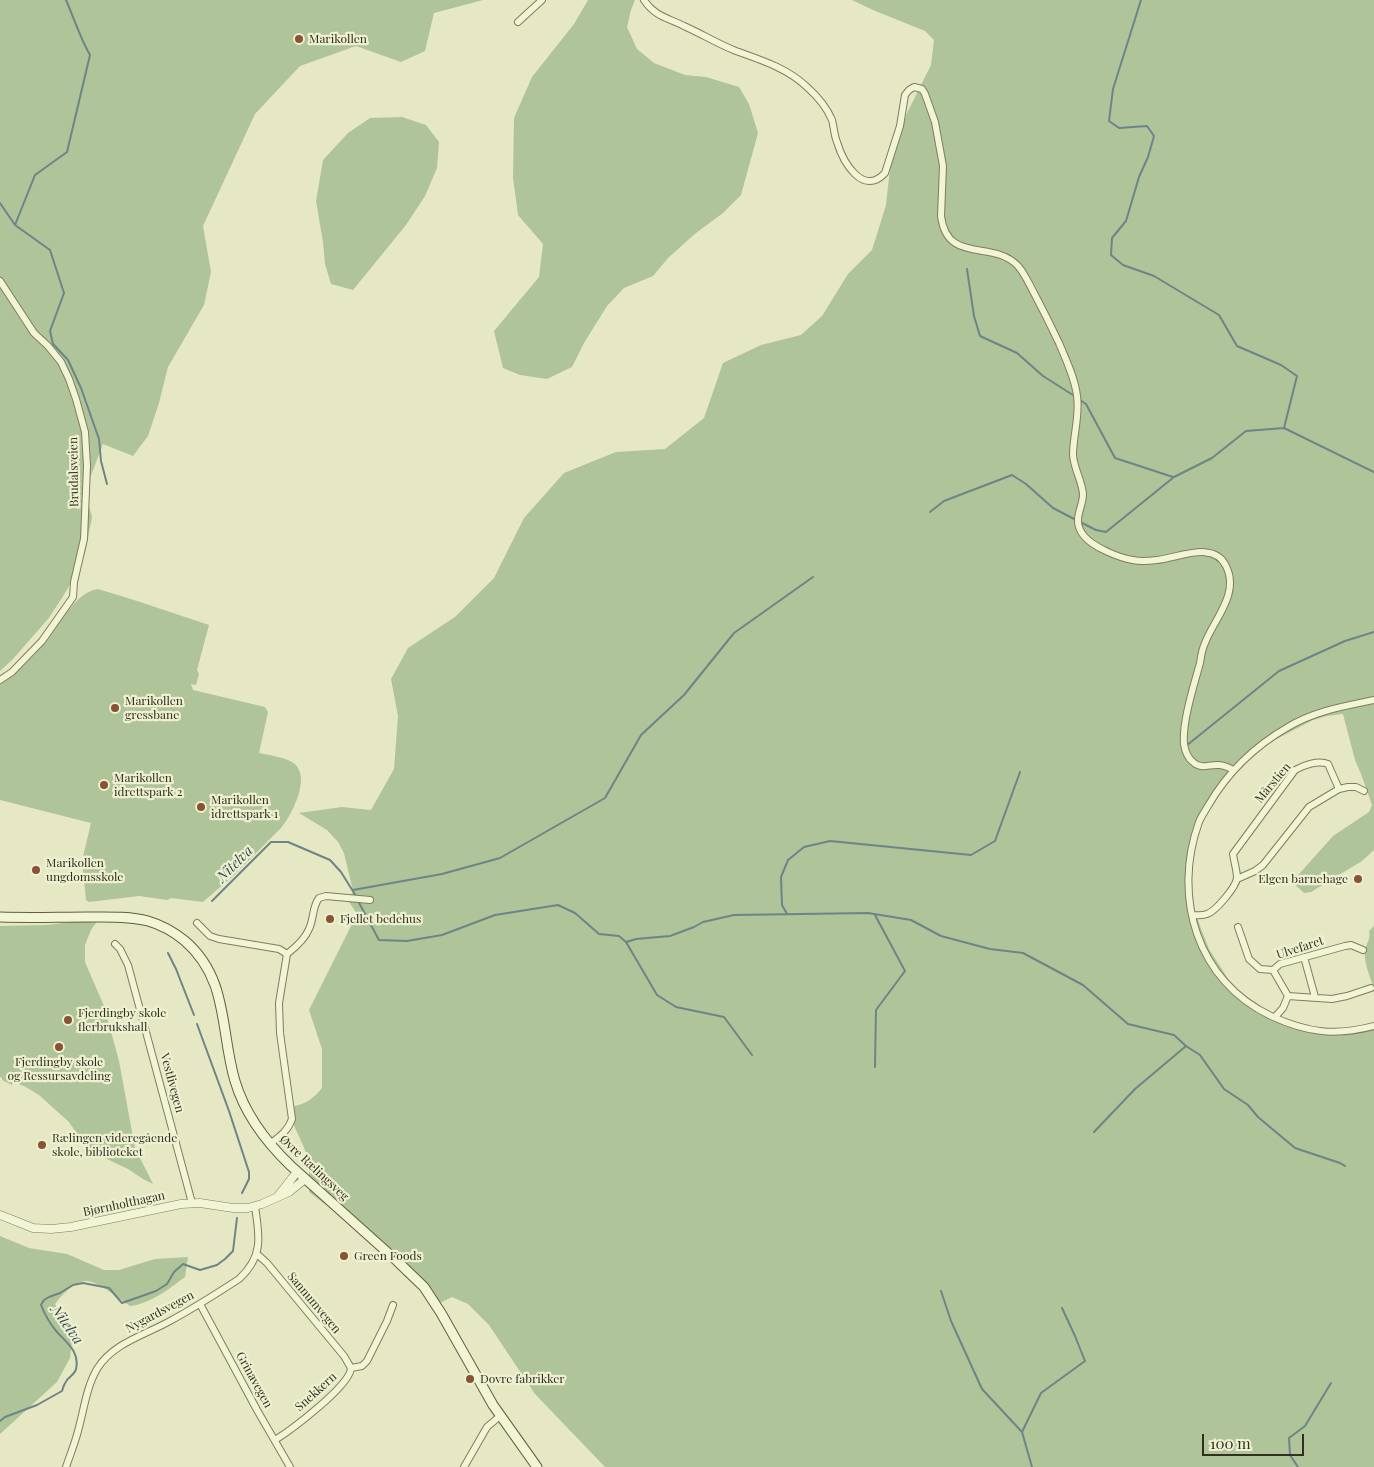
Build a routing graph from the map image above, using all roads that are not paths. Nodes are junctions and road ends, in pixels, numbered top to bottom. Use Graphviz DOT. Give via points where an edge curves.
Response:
graph roads {
  1 [pos="542,0"];
  2 [pos="644,0"];
  3 [pos="518,22"];
  4 [pos="0,281"];
  5 [pos="0,680"];
  6 [pos="1374,700"];
  7 [pos="1234,770"];
  8 [pos="1339,789"];
  9 [pos="1364,791"];
  10 [pos="1237,879"];
  11 [pos="370,900"];
  12 [pos="1192,915"];
  13 [pos="0,917"];
  14 [pos="197,923"];
  15 [pos="1238,926"];
  16 [pos="115,944"];
  17 [pos="1363,950"];
  18 [pos="287,954"];
  19 [pos="1304,957"];
  20 [pos="1273,970"];
  21 [pos="1371,988"];
  22 [pos="1288,996"];
  23 [pos="1315,998"];
  24 [pos="1275,1017"];
  25 [pos="1374,1026"];
  26 [pos="270,1144"];
  27 [pos="297,1172"];
  28 [pos="304,1179"];
  29 [pos="277,1197"];
  30 [pos="192,1203"];
  31 [pos="255,1207"];
  32 [pos="0,1215"];
  33 [pos="257,1254"];
  34 [pos="200,1304"];
  35 [pos="392,1305"];
  36 [pos="351,1368"];
  37 [pos="500,1416"];
  38 [pos="275,1440"];
  39 [pos="66,1467"];
  40 [pos="290,1467"];
  41 [pos="464,1467"];
  42 [pos="537,1467"];
  1 -- 3 [label="street"];
  2 -- 7 [label="street" via="649,9 664,17 703,37 777,67 806,86 831,119 845,162 858,177 867,181 880,179 886,173 905,95 914,87 926,94 944,166 942,223 947,234 967,249 1000,254 1018,267 1046,317 1074,382 1078,406 1074,462 1083,493 1078,520 1084,536 1101,548 1133,560 1156,560 1205,552 1216,555 1226,564 1229,591 1204,644 1188,709 1184,743 1189,758 1198,765 1222,764"];
  4 -- 5 [label="street, Brudalsveien" via="34,333 61,362 69,379 84,432 87,466 83,546 73,597 42,641"];
  6 -- 7 [label="street" via="1326,710 1288,727 1253,751"];
  7 -- 12 [label="street" via="1199,821 1189,868"];
  8 -- 9 [label="street" via="1356,787"];
  8 -- 10 [label="street" via="1308,807 1263,865"];
  8 -- 10 [label="street, Mårstien" via="1328,764 1323,762 1295,770 1233,854"];
  10 -- 12 [label="street" via="1217,908 1208,914"];
  11 -- 18 [label="street" via="319,898 309,930"];
  12 -- 24 [label="street" via="1197,936 1221,976 1245,1000"];
  13 -- 26 [label="main road, Øvre Rælingsveg" via="146,920 182,939 199,956 214,982 236,1082 249,1114"];
  14 -- 18 [label="street" via="210,936 278,949"];
  15 -- 20 [label="street" via="1249,959 1260,969"];
  16 -- 30 [label="street, Vestlivegen" via="128,965"];
  17 -- 19 [label="street, Ulvefaret" via="1351,945"];
  18 -- 26 [label="street" via="279,1003 292,1119 285,1132"];
  19 -- 20 [label="street, Ulvefaret" via="1280,964"];
  19 -- 23 [label="street"];
  20 -- 22 [label="street, Ulvefaret"];
  21 -- 23 [label="street" via="1332,999"];
  22 -- 23 [label="street"];
  22 -- 24 [label="street"];
  24 -- 25 [label="street" via="1320,1031 1340,1032"];
  26 -- 27 [label="main road, Øvre Rælingsveg"];
  27 -- 28 [label="main road, Øvre Rælingsveg"];
  27 -- 29 [label="street"];
  28 -- 29 [label="street" via="290,1192"];
  28 -- 37 [label="main road, Øvre Rælingsveg" via="424,1287"];
  29 -- 31 [label="street"];
  30 -- 31 [label="street, Bjørnholthagan"];
  30 -- 32 [label="street, Bjørnholthagan" via="50,1229 33,1228"];
  31 -- 33 [label="street" via="259,1239"];
  33 -- 34 [label="street, Nygardsvegen" via="239,1279"];
  33 -- 36 [label="street, Sannumvegen"];
  34 -- 38 [label="street, Grinavegen"];
  34 -- 39 [label="street, Nygardsvegen" via="119,1347 98,1367"];
  35 -- 36 [label="street, Snekkern" via="367,1361 362,1366"];
  36 -- 38 [label="street, Snekkern" via="350,1375 337,1390"];
  37 -- 41 [label="street" via="487,1427"];
  37 -- 42 [label="main road, Øvre Rælingsveg"];
  38 -- 40 [label="street, Grinavegen"];
}
